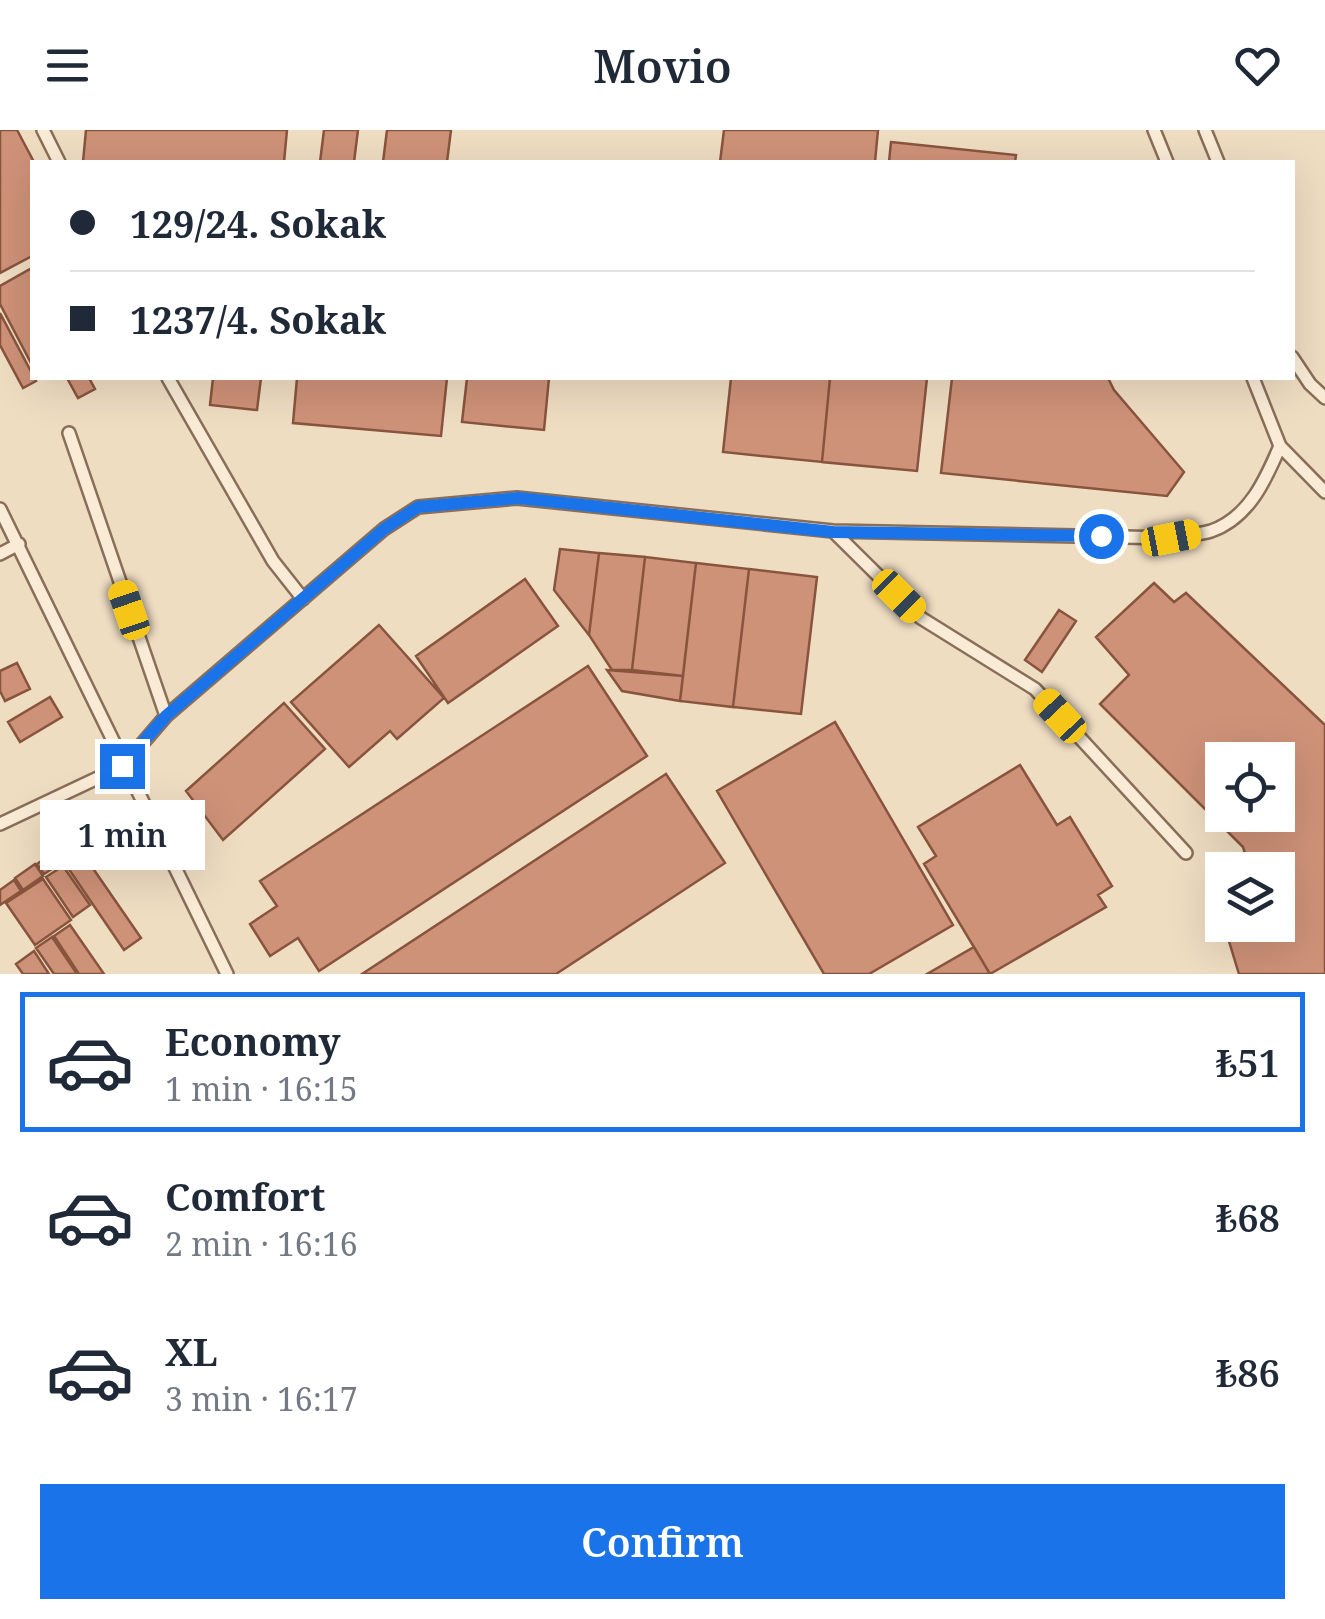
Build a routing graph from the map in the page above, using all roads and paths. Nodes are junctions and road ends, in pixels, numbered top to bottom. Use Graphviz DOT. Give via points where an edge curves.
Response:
graph roads {
  1 [pos="43,130"];
  2 [pos="1154,130"];
  3 [pos="1206,130"];
  4 [pos="58,160"];
  5 [pos="1167,160"];
  6 [pos="1217,160"];
  7 [pos="1295,362"];
  8 [pos="169,380"];
  9 [pos="1254,380"];
  10 [pos="1325,398"];
  11 [pos="69,433"];
  12 [pos="1280,446"];
  13 [pos="1325,492"];
  14 [pos="0,509"];
  15 [pos="833,532"];
  16 [pos="19,544"];
  17 [pos="0,554"];
  18 [pos="303,599"];
  19 [pos="166,716"];
  20 [pos="122,766"];
  21 [pos="0,824"];
  22 [pos="1186,853"];
  23 [pos="226,974"];
  1 -- 4 [label="lane"];
  2 -- 5 [label="lane"];
  3 -- 6 [label="lane"];
  7 -- 10 [label="lane"];
  8 -- 18 [label="lane" via="273,561"];
  9 -- 12 [label="lane"];
  11 -- 19 [label="lane"];
  12 -- 13 [label="lane"];
  12 -- 15 [label="lane" via="1263,488 1236,516 1212,530 1171,538"];
  14 -- 16 [label="lane"];
  15 -- 18 [label="lane" via="518,498 418,507"];
  15 -- 22 [label="lane" via="921,618 1035,689"];
  16 -- 17 [label="lane"];
  16 -- 20 [label="lane"];
  18 -- 19 [label="lane"];
  19 -- 20 [label="lane"];
  20 -- 21 [label="lane"];
  20 -- 23 [label="lane"];
}
